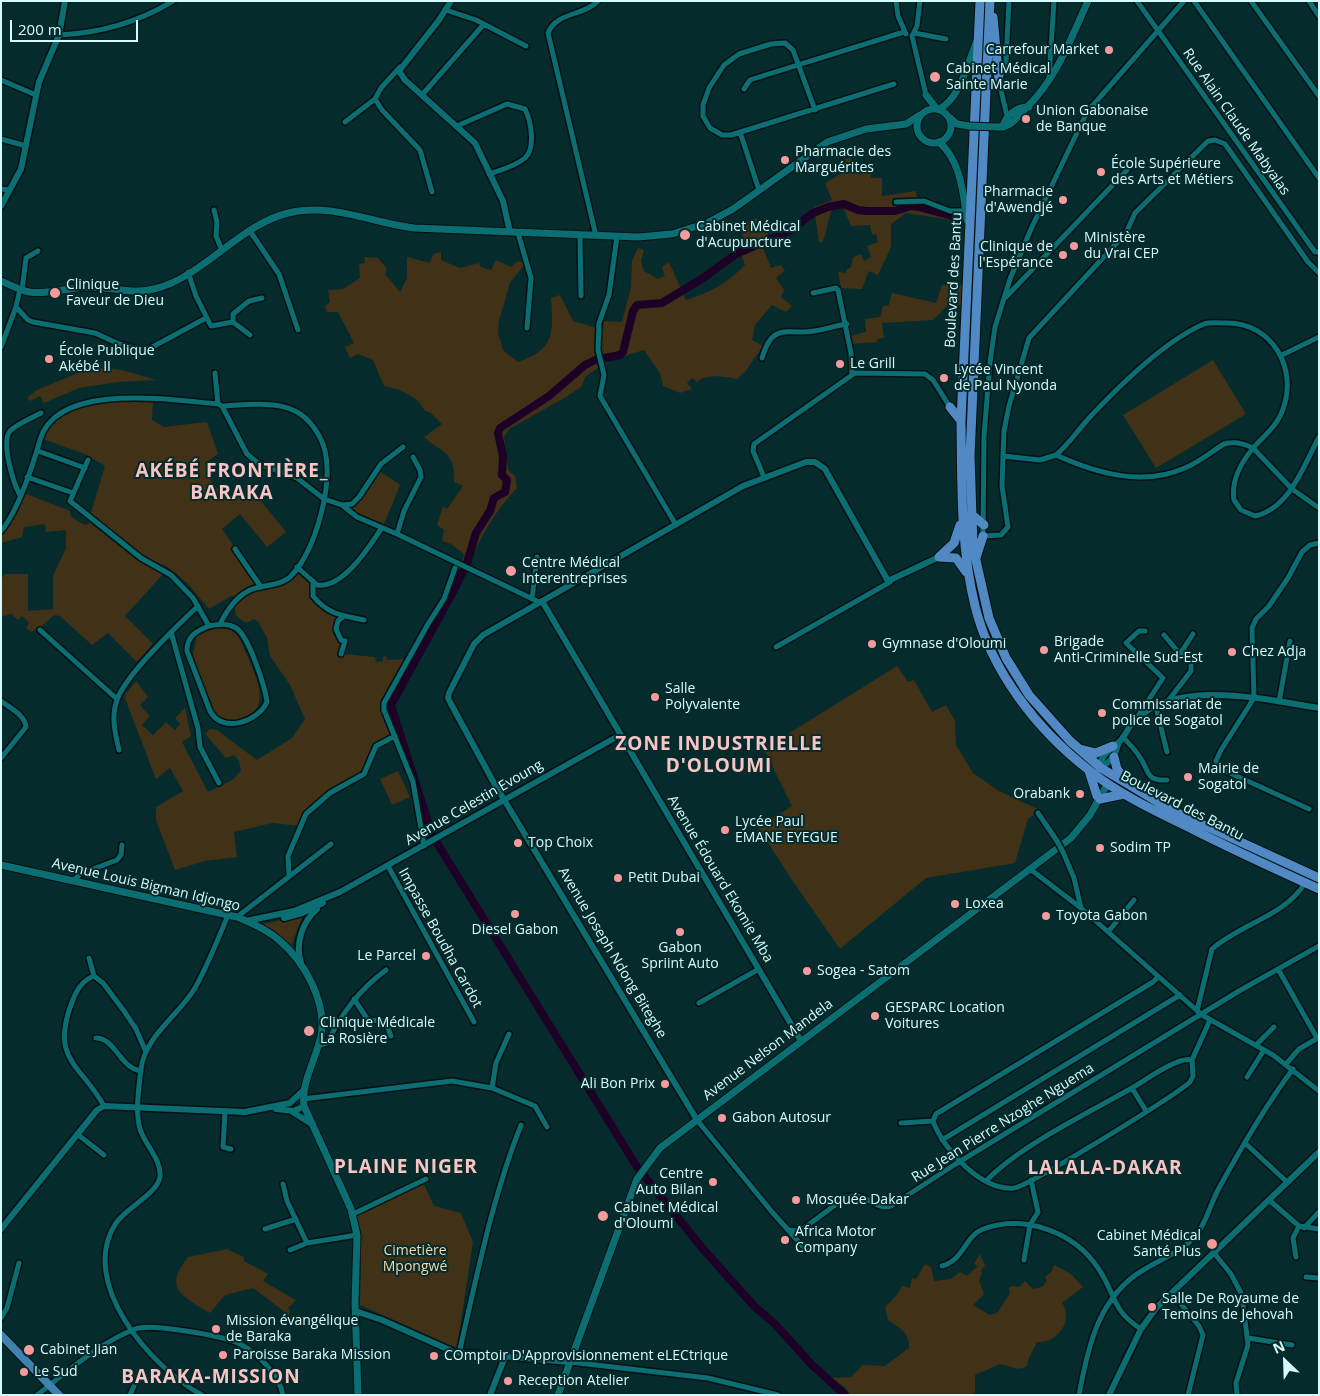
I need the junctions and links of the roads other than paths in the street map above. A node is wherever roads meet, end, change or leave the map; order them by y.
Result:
1 (65, 1) edge
2 (172, 1) edge
3 (451, 1) edge
4 (598, 1) edge
5 (896, 1) edge
6 (920, 1) edge
7 (980, 1) edge
8 (1009, 1) edge
9 (1054, 1) edge
10 (1088, 1) edge
11 (1137, 1) edge
12 (1184, 1) edge
13 (1194, 1) edge
14 (1251, 1) edge
15 (1309, 1) edge
16 (990, 3) edge
17 (446, 10) junction
18 (1319, 16) edge
19 (484, 24) junction
20 (1157, 31) junction
21 (904, 32) junction
22 (913, 34) junction
23 (60, 35) junction
24 (946, 39) dead end
25 (977, 41) junction
26 (526, 46) dead end
27 (1002, 62) junction
28 (799, 65) junction
29 (400, 66) junction
30 (1, 80) edge
31 (1049, 81) junction
32 (999, 82) joint
33 (894, 84) dead end
34 (744, 89) dead end
35 (36, 95) junction
36 (422, 95) junction
37 (926, 95) junction
38 (1319, 96) edge
39 (375, 99) junction
40 (1029, 106) junction
41 (938, 109) junction
42 (815, 110) junction
43 (922, 113) junction
44 (1010, 115) junction
45 (950, 118) junction
46 (345, 122) dead end
47 (1013, 124) junction
48 (902, 125) junction
49 (457, 126) junction
50 (966, 126) junction
51 (1001, 127) junction
52 (740, 132) junction
53 (919, 134) junction
54 (949, 134) junction
55 (1, 139) edge
56 (939, 142) junction
57 (26, 146) junction
58 (1128, 169) dead end
59 (489, 174) junction
60 (1319, 178) edge
61 (1, 189) edge
62 (9, 190) junction
63 (759, 190) junction
64 (432, 192) dead end
65 (896, 202) dead end
66 (1, 206) edge
67 (214, 210) dead end
68 (966, 211) junction
69 (250, 232) junction
70 (510, 232) junction
71 (518, 233) junction
72 (969, 234) junction
73 (580, 235) junction
74 (596, 236) junction
75 (617, 236) junction
76 (222, 250) junction
77 (38, 251) dead end
78 (1319, 252) edge
79 (188, 272) junction
80 (1319, 273) edge
81 (1010, 279) junction
82 (1, 281) edge
83 (1020, 283) junction
84 (21, 290) junction
85 (813, 294) dead end
86 (581, 296) dead end
87 (262, 298) dead end
88 (1003, 300) junction
89 (16, 307) junction
90 (206, 318) junction
91 (233, 322) junction
92 (847, 324) junction
93 (527, 328) dead end
94 (298, 330) dead end
95 (250, 335) dead end
96 (1319, 337) edge
97 (1, 347) edge
98 (1282, 355) junction
99 (762, 358) dead end
100 (215, 373) dead end
101 (852, 375) junction
102 (962, 403) junction
103 (220, 405) junction
104 (950, 407) junction
105 (41, 413) dead end
106 (961, 421) junction
107 (1319, 438) edge
108 (402, 446) dead end
109 (1253, 448) junction
110 (38, 451) junction
111 (1056, 455) junction
112 (1003, 456) junction
113 (413, 457) dead end
114 (88, 460) dead end
115 (85, 468) junction
116 (28, 477) junction
117 (764, 477) junction
118 (1292, 489) junction
119 (73, 493) junction
120 (20, 495) junction
121 (324, 499) junction
122 (342, 505) junction
123 (1319, 508) edge
124 (971, 514) junction
125 (962, 520) junction
126 (676, 525) junction
127 (984, 525) junction
128 (381, 529) junction
129 (1, 531) edge
130 (397, 534) junction
131 (983, 536) junction
132 (1319, 543) edge
133 (235, 548) dead end
134 (939, 557) junction
135 (537, 558) dead end
136 (975, 560) junction
137 (297, 567) junction
138 (458, 567) junction
139 (969, 577) junction
140 (313, 581) junction
141 (890, 582) junction
142 (261, 586) junction
143 (532, 599) junction
144 (540, 601) junction
145 (198, 606) junction
146 (345, 616) junction
147 (364, 620) dead end
148 (220, 624) junction
149 (210, 626) junction
150 (40, 630) dead end
151 (1145, 631) dead end
152 (171, 632) junction
153 (1193, 634) dead end
154 (1164, 635) dead end
155 (1290, 641) dead end
156 (776, 647) dead end
157 (341, 654) dead end
158 (1180, 654) junction
159 (1254, 698) junction
160 (117, 699) junction
161 (1168, 701) junction
162 (1, 702) edge
163 (1279, 702) junction
164 (1156, 707) junction
165 (1319, 708) edge
166 (1136, 718) junction
167 (620, 734) junction
168 (395, 736) junction
169 (1118, 742) junction
170 (1079, 749) junction
171 (119, 750) dead end
172 (1167, 752) dead end
173 (1114, 757) junction
174 (1, 758) edge
175 (1089, 771) junction
176 (1167, 780) dead end
177 (1106, 782) junction
178 (219, 783) dead end
179 (1127, 790) junction
180 (1098, 799) junction
181 (505, 800) junction
182 (1309, 809) dead end
183 (1038, 813) dead end
184 (331, 844) dead end
185 (427, 844) junction
186 (122, 845) dead end
187 (1, 865) edge
188 (388, 866) junction
189 (1030, 868) junction
190 (289, 875) junction
191 (1319, 878) edge
192 (73, 881) junction
193 (1305, 883) junction
194 (1319, 889) edge
195 (340, 892) junction
196 (1134, 900) dead end
197 (325, 902) junction
198 (314, 903) junction
199 (1081, 908) junction
200 (308, 911) junction
201 (228, 915) junction
202 (236, 917) junction
203 (250, 923) junction
204 (1108, 932) junction
205 (1319, 946) edge
206 (295, 957) junction
207 (89, 958) dead end
208 (301, 964) junction
209 (759, 969) junction
210 (1278, 969) junction
211 (386, 970) dead end
212 (94, 976) junction
213 (1158, 976) junction
214 (1180, 995) junction
215 (354, 999) junction
216 (699, 1003) dead end
217 (1197, 1011) junction
218 (1202, 1015) junction
219 (1210, 1020) junction
220 (474, 1022) dead end
221 (1274, 1027) dead end
222 (510, 1034) dead end
223 (391, 1036) dead end
224 (96, 1038) dead end
225 (1318, 1038) edge
226 (801, 1041) junction
227 (319, 1045) junction
228 (1256, 1045) junction
229 (1264, 1050) junction
230 (146, 1052) junction
231 (1192, 1060) junction
232 (1286, 1064) junction
233 (1292, 1069) junction
234 (141, 1071) junction
235 (1247, 1077) dead end
236 (492, 1088) junction
237 (1132, 1088) junction
238 (304, 1089) junction
239 (1319, 1092) edge
240 (303, 1103) junction
241 (104, 1106) junction
242 (139, 1107) junction
243 (286, 1107) junction
244 (1146, 1110) junction
245 (225, 1112) junction
246 (697, 1120) junction
247 (933, 1121) junction
248 (310, 1123) junction
249 (901, 1123) dead end
250 (521, 1125) dead end
251 (547, 1128) dead end
252 (77, 1134) junction
253 (942, 1140) junction
254 (1245, 1142) junction
255 (231, 1150) dead end
256 (1319, 1152) edge
257 (104, 1155) dead end
258 (959, 1162) junction
259 (426, 1179) dead end
260 (987, 1180) junction
261 (1031, 1180) junction
262 (1287, 1182) junction
263 (283, 1184) dead end
264 (1269, 1200) junction
265 (1319, 1212) edge
266 (353, 1214) junction
267 (296, 1219) junction
268 (1030, 1225) junction
269 (1302, 1227) junction
270 (265, 1228) dead end
271 (1319, 1228) edge
272 (1, 1230) edge
273 (788, 1230) junction
274 (357, 1235) junction
275 (307, 1243) junction
276 (290, 1250) dead end
277 (806, 1250) dead end
278 (1214, 1254) junction
279 (1296, 1257) dead end
280 (1024, 1260) dead end
281 (19, 1263) dead end
282 (942, 1266) dead end
283 (1306, 1277) dead end
284 (1319, 1278) edge
285 (1172, 1292) junction
286 (1112, 1297) junction
287 (355, 1311) junction
288 (1, 1318) edge
289 (1142, 1329) junction
290 (131, 1331) junction
291 (1, 1336) edge
292 (1248, 1338) junction
293 (1292, 1345) dead end
294 (459, 1353) junction
295 (505, 1356) junction
296 (570, 1362) junction
297 (49, 1384) junction
298 (134, 1386) dead end
299 (37, 1395) edge
300 (59, 1395) edge
301 (130, 1395) edge
302 (202, 1395) edge
303 (282, 1395) edge
304 (358, 1395) edge
305 (490, 1395) edge
306 (558, 1395) edge
307 (778, 1395) edge
308 (1079, 1395) edge
309 (1109, 1395) edge
310 (1188, 1395) edge
311 (1236, 1395) edge

1 - 23 street
2 - 23 street
3 - 17 street
4 - 74 street
5 - 21 street
6 - 22 street
7 - 25 highway, Boulevard des Bantu
8 - 27 street
9 - 31 street
10 - 31 main road
11 - 20 street, Rue Alain Claude Mabyalas
12 - 20 street
13 - 60 street
14 - 38 street
15 - 18 street
16 - 27 highway
16 - 124 highway, Boulevard des Bantu
17 - 19 street
17 - 29 street
19 - 26 street
19 - 36 street
20 - 78 street, Rue Alain Claude Mabyalas
20 - 81 street
21 - 22 street
21 - 28 street
22 - 24 street
22 - 37 street
23 - 35 street
25 - 41 main road
25 - 72 highway, Boulevard des Bantu
27 - 32 highway
28 - 34 street
28 - 42 street
28 - 52 street
29 - 36 street
29 - 39 street
30 - 35 street
31 - 40 main road
32 - 44 street
33 - 42 street
35 - 57 street
36 - 49 street
37 - 41 main road
37 - 43 main road
39 - 46 street
39 - 64 street
40 - 44 main road
40 - 47 main road
41 - 43 main road
41 - 45 main road
42 - 52 street
43 - 48 main road
43 - 53 main road
44 - 47 street
44 - 51 main road
45 - 50 main road
45 - 54 main road
47 - 51 main road
48 - 53 main road
48 - 63 main road
49 - 59 street
49 - 59 street
50 - 51 main road, bridge
50 - 54 main road
52 - 63 street
53 - 56 main road
54 - 56 main road
55 - 57 street
56 - 68 main road
57 - 62 street
58 - 83 street
59 - 70 street
61 - 62 street
62 - 66 street
63 - 75 main road
65 - 68 street
67 - 76 street
68 - 72 main road
69 - 70 main road
69 - 76 main road
69 - 94 street
70 - 71 main road
71 - 73 main road
71 - 93 street
72 - 102 highway, Boulevard des Bantu
73 - 74 main road
73 - 86 street
74 - 75 main road
75 - 126 street
76 - 79 main road
77 - 84 street
79 - 84 main road
79 - 90 street
80 - 112 street
81 - 83 street
81 - 88 street
82 - 84 main road
83 - 88 street
84 - 89 street
85 - 92 street
87 - 91 street
88 - 127 street
89 - 90 street
89 - 97 street
90 - 91 street
91 - 95 street
92 - 99 street
92 - 101 street
96 - 98 street
98 - 109 street
98 - 111 street
100 - 103 street
101 - 104 street
101 - 117 street
102 - 104 highway
102 - 106 highway, Boulevard des Bantu
103 - 110 street
103 - 121 street
103 - 121 street
104 - 106 highway
105 - 120 street
106 - 125 highway, Boulevard des Bantu
107 - 118 street
108 - 122 street
109 - 111 street
109 - 118 street
109 - 118 street
110 - 115 street
110 - 116 street
111 - 112 street
112 - 131 street
113 - 130 street
114 - 115 street
115 - 119 street
116 - 119 street
116 - 120 street
117 - 126 street
117 - 141 street
118 - 123 street
119 - 145 street
120 - 129 street
121 - 122 street
121 - 137 street
122 - 128 street
124 - 127 highway
124 - 136 highway, Boulevard des Bantu
125 - 134 highway
125 - 139 highway, Boulevard des Bantu
126 - 144 street
127 - 131 street
128 - 130 street
128 - 140 street
130 - 138 street
131 - 136 highway
132 - 159 street
133 - 142 street
134 - 139 highway
134 - 141 street
135 - 143 street
136 - 170 highway, Boulevard des Bantu
137 - 140 street
137 - 142 street
138 - 143 street
138 - 168 street
139 - 175 highway, Boulevard des Bantu
140 - 146 street
141 - 156 street
142 - 148 street
143 - 144 street
144 - 167 street, Avenue Édouard Ekomie Mba
144 - 181 street, Avenue Joseph Ndong Biteghe
145 - 149 street
145 - 152 street
146 - 147 street
146 - 157 street
148 - 149 street
148 - 149 street
150 - 160 street
151 - 166 street
152 - 160 street
152 - 178 street
153 - 158 street
154 - 158 street
155 - 163 street
158 - 161 street
159 - 161 street
159 - 163 street
159 - 182 street
160 - 171 street
161 - 164 street
162 - 174 street
163 - 165 street
164 - 166 street
164 - 172 street
166 - 169 street
167 - 181 street, Avenue Celestin Evoung
167 - 209 street, Avenue Édouard Ekomie Mba
168 - 185 street
168 - 190 street
169 - 170 highway
169 - 173 street
169 - 173 street
169 - 176 street
170 - 179 highway, Boulevard des Bantu
173 - 179 highway
175 - 177 highway, Boulevard des Bantu
175 - 180 highway
177 - 179 highway, Boulevard des Bantu
177 - 180 main road, Avenue Nelson Mandela
179 - 180 highway
179 - 191 highway, Boulevard des Bantu
179 - 193 highway, Boulevard des Bantu
180 - 189 main road, Avenue Nelson Mandela
181 - 185 street, Avenue Celestin Evoung
181 - 246 street, Avenue Joseph Ndong Biteghe
183 - 199 street, bridge
184 - 190 street
185 - 188 street, Avenue Celestin Evoung
186 - 192 street
187 - 192 main road, Avenue Louis Bigman Idjongo
188 - 195 street, Avenue Celestin Evoung
188 - 220 street, Impasse Boudha Cardot
189 - 199 street
189 - 226 main road, Avenue Nelson Mandela
190 - 202 street
192 - 201 main road, Avenue Louis Bigman Idjongo
193 - 194 highway, Boulevard des Bantu
193 - 217 street
195 - 197 street
195 - 198 street
196 - 204 street
197 - 200 street
197 - 208 street
198 - 200 street
198 - 203 street
199 - 204 street
200 - 203 street
200 - 206 street
201 - 202 main road, Avenue Louis Bigman Idjongo
201 - 230 street
202 - 203 main road, Avenue Louis Bigman Idjongo
203 - 206 main road, Avenue Louis Bigman Idjongo
204 - 213 street
205 - 210 street, Rue Jean Pierre Nzoghe Nguema
206 - 208 main road, Avenue Louis Bigman Idjongo
207 - 212 street
208 - 227 main road, Avenue Louis Bigman Idjongo
209 - 216 street
209 - 226 street, Avenue Édouard Ekomie Mba
210 - 218 street, Rue Jean Pierre Nzoghe Nguema
210 - 225 street
211 - 215 street
212 - 230 street
212 - 241 street
213 - 214 street
213 - 247 street
214 - 217 street
214 - 253 street
215 - 223 street
215 - 227 street
217 - 218 street
218 - 219 street
218 - 258 street, Rue Jean Pierre Nzoghe Nguema
219 - 228 street
219 - 231 street
221 - 228 street
222 - 236 street
224 - 234 street
225 - 232 street
226 - 246 main road, Avenue Nelson Mandela
227 - 238 main road, Avenue Louis Bigman Idjongo
228 - 229 street
229 - 232 street
229 - 235 street
230 - 234 street
231 - 237 street
231 - 244 street
232 - 233 street
233 - 239 street
233 - 254 street
234 - 242 street
236 - 240 street
236 - 251 street
237 - 244 street
237 - 260 street
238 - 240 main road, Avenue Louis Bigman Idjongo
238 - 243 street
240 - 243 street
240 - 248 main road, Avenue Louis Bigman Idjongo
241 - 242 street
241 - 252 street
242 - 245 street
242 - 290 street
243 - 245 street
243 - 248 street
244 - 261 street
245 - 255 street
246 - 273 street
246 - 296 main road, Avenue Nelson Mandela
247 - 249 street
247 - 253 street
248 - 266 main road, Avenue Louis Bigman Idjongo
250 - 294 street
252 - 257 street
252 - 272 street
253 - 258 street
254 - 262 street
254 - 286 street
256 - 262 street
258 - 260 street
258 - 273 street, Rue Jean Pierre Nzoghe Nguema
259 - 266 street
260 - 261 street
261 - 268 street
262 - 264 street
263 - 267 street
264 - 269 street
264 - 278 street
265 - 269 street
266 - 274 main road, Avenue Louis Bigman Idjongo
267 - 270 street
267 - 275 street
268 - 280 street
268 - 282 street
268 - 286 street
269 - 271 street
269 - 279 street
273 - 277 street
274 - 275 street
274 - 287 main road, Avenue Louis Bigman Idjongo
275 - 276 street
278 - 285 street
278 - 292 street
281 - 288 street
283 - 284 street
285 - 289 street
285 - 310 street
286 - 289 street
286 - 308 street
287 - 294 street
287 - 304 main road, Avenue Louis Bigman Idjongo
289 - 309 street
290 - 297 street
290 - 302 street
290 - 303 street
291 - 297 main road
292 - 293 street
292 - 311 street
294 - 295 street
295 - 296 street
295 - 305 street
296 - 306 main road, Avenue Nelson Mandela
296 - 307 street
297 - 299 street
297 - 300 main road
298 - 301 street

